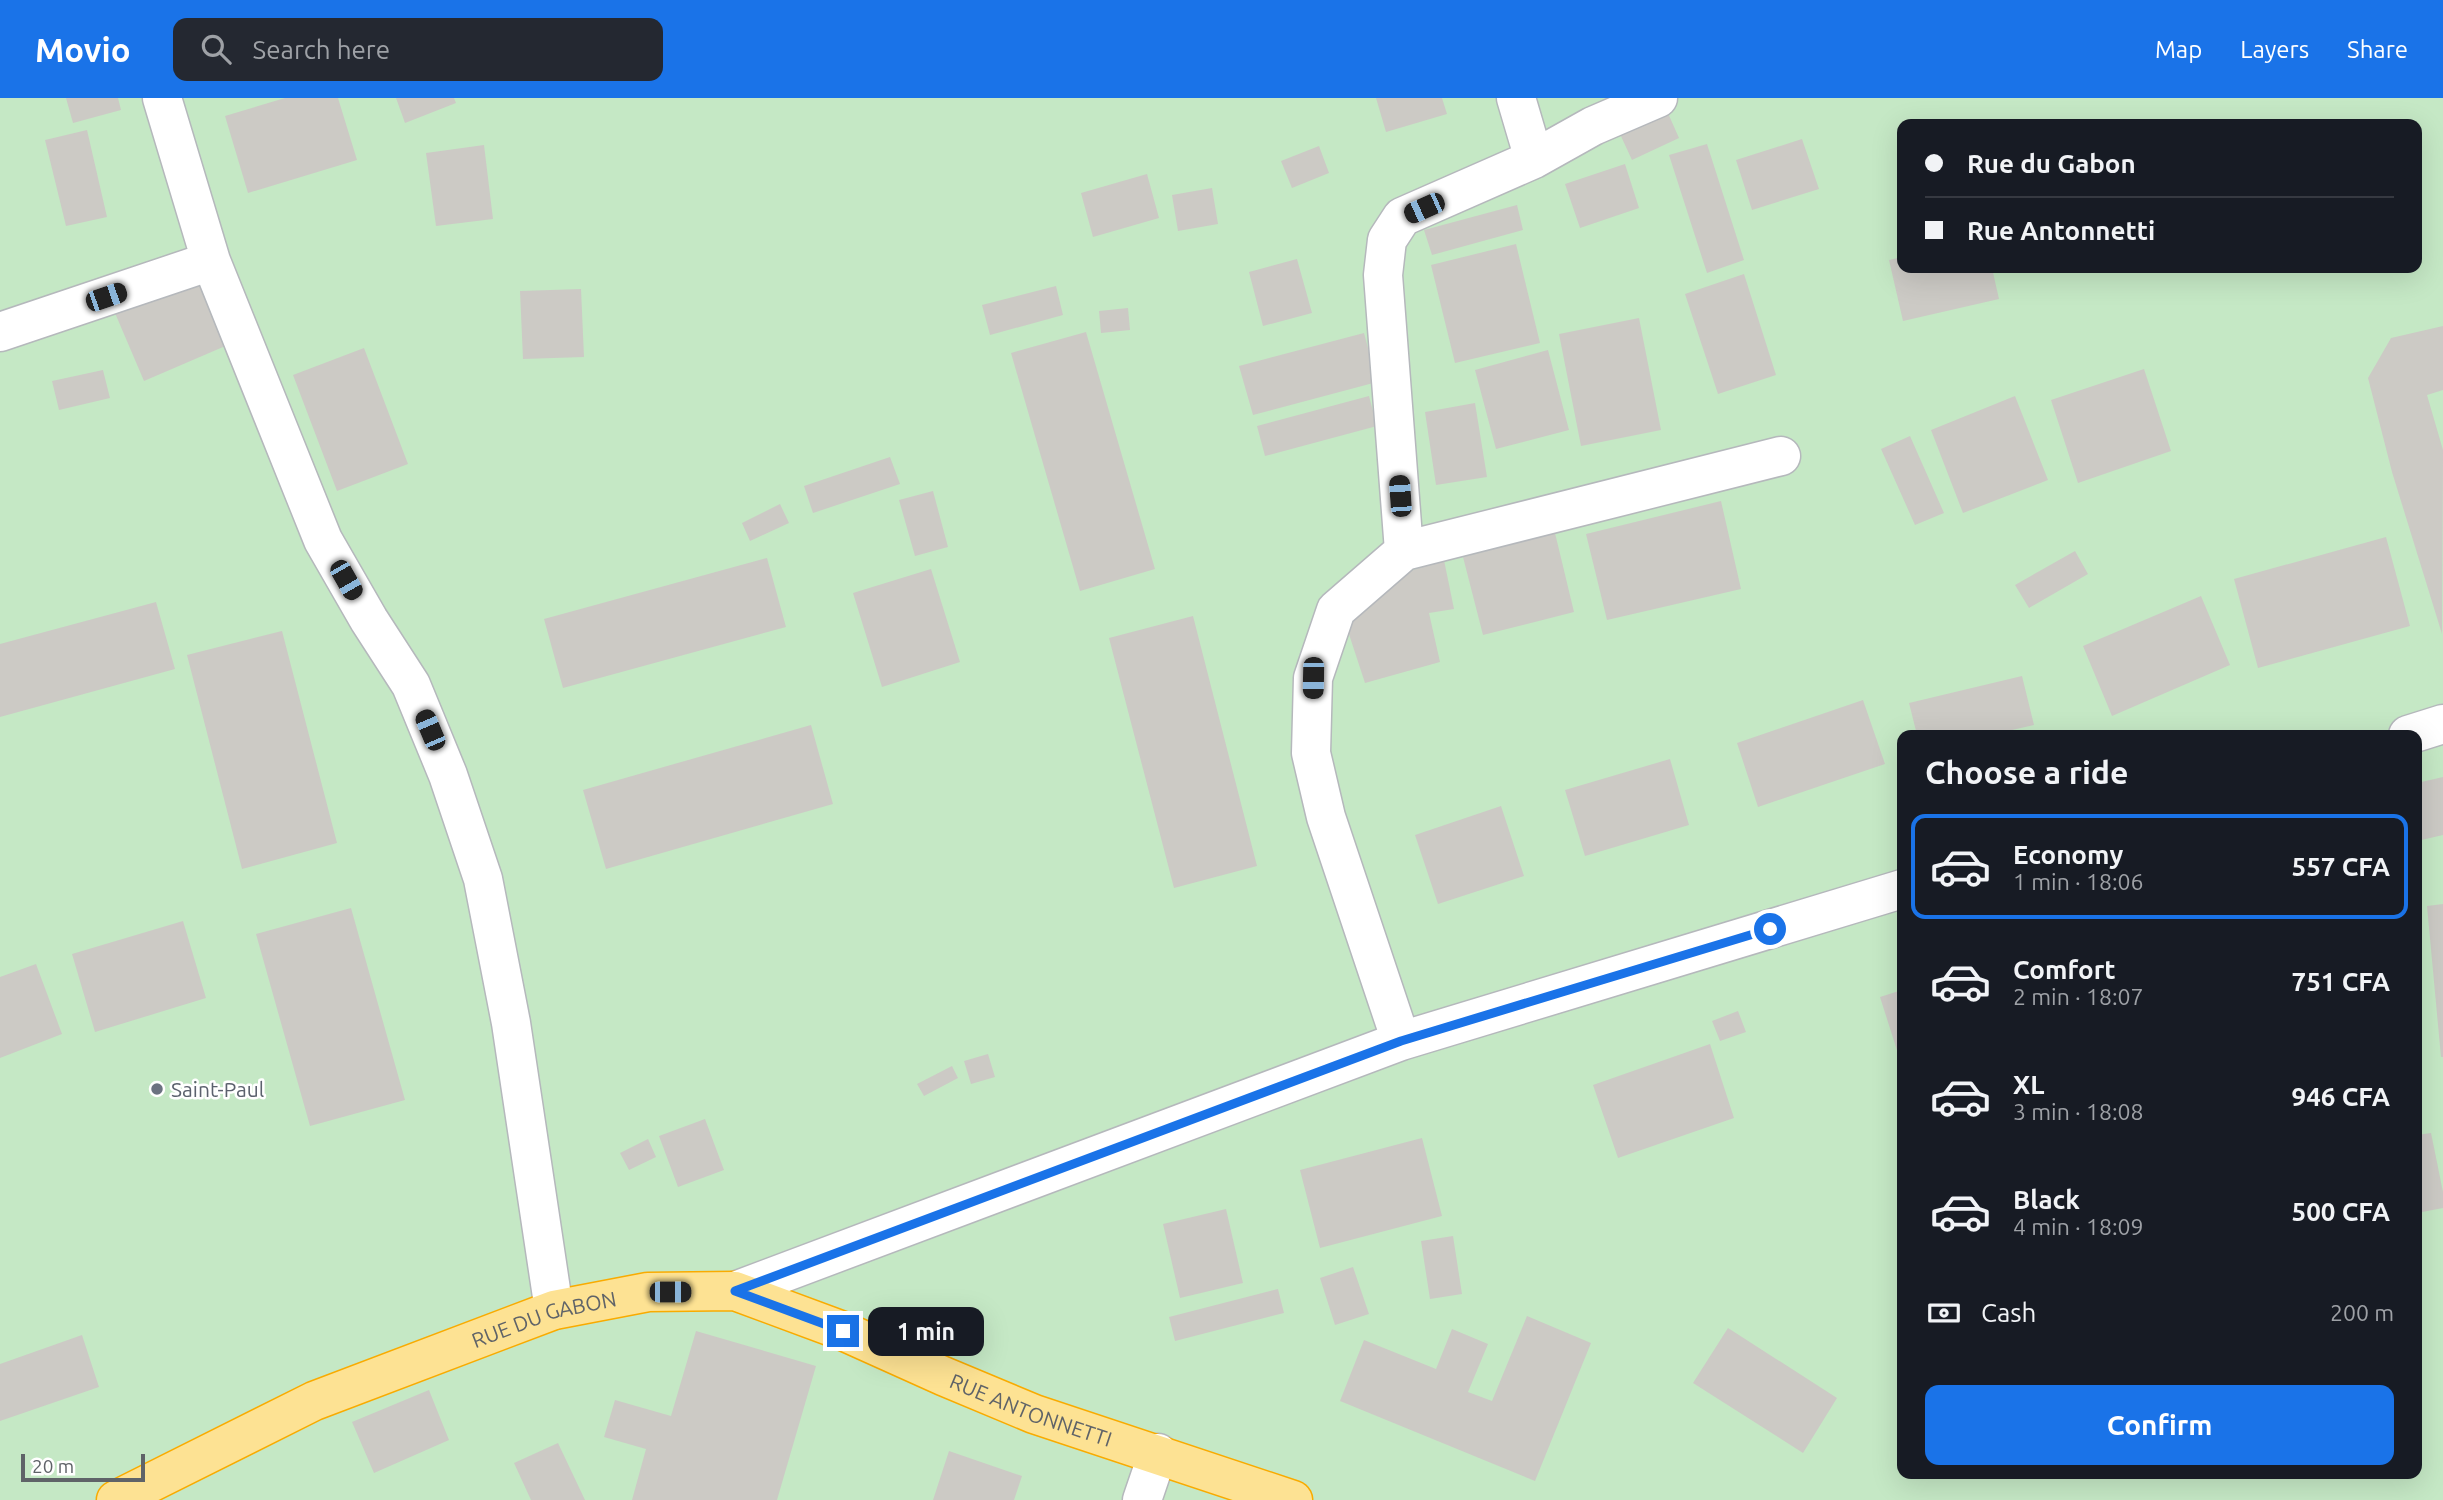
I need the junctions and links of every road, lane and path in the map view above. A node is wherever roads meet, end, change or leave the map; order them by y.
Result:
1 (162, 98) edge
2 (1516, 98) edge
3 (1658, 98) edge
4 (1534, 159) junction
5 (211, 261) junction
6 (0, 332) edge
7 (1781, 456) dead end
8 (1404, 551) junction
9 (2443, 724) edge
10 (2422, 731) edge
11 (1897, 891) edge
12 (1401, 1041) junction
13 (735, 1291) junction
14 (554, 1310) junction
15 (1158, 1453) junction
16 (116, 1500) edge
17 (1142, 1500) edge
18 (1293, 1500) edge

1 - 5 street
2 - 4 street
3 - 4 street
4 - 8 street
5 - 6 street
5 - 14 street
7 - 8 street
8 - 12 street
9 - 10 street
11 - 12 street, RUE DU GABON
12 - 13 street, RUE DU GABON
13 - 14 highway, RUE DU GABON
13 - 15 highway, RUE ANTONNETTI
14 - 16 highway, RUE DU GABON
15 - 17 street
15 - 18 highway, RUE ANTONNETTI

